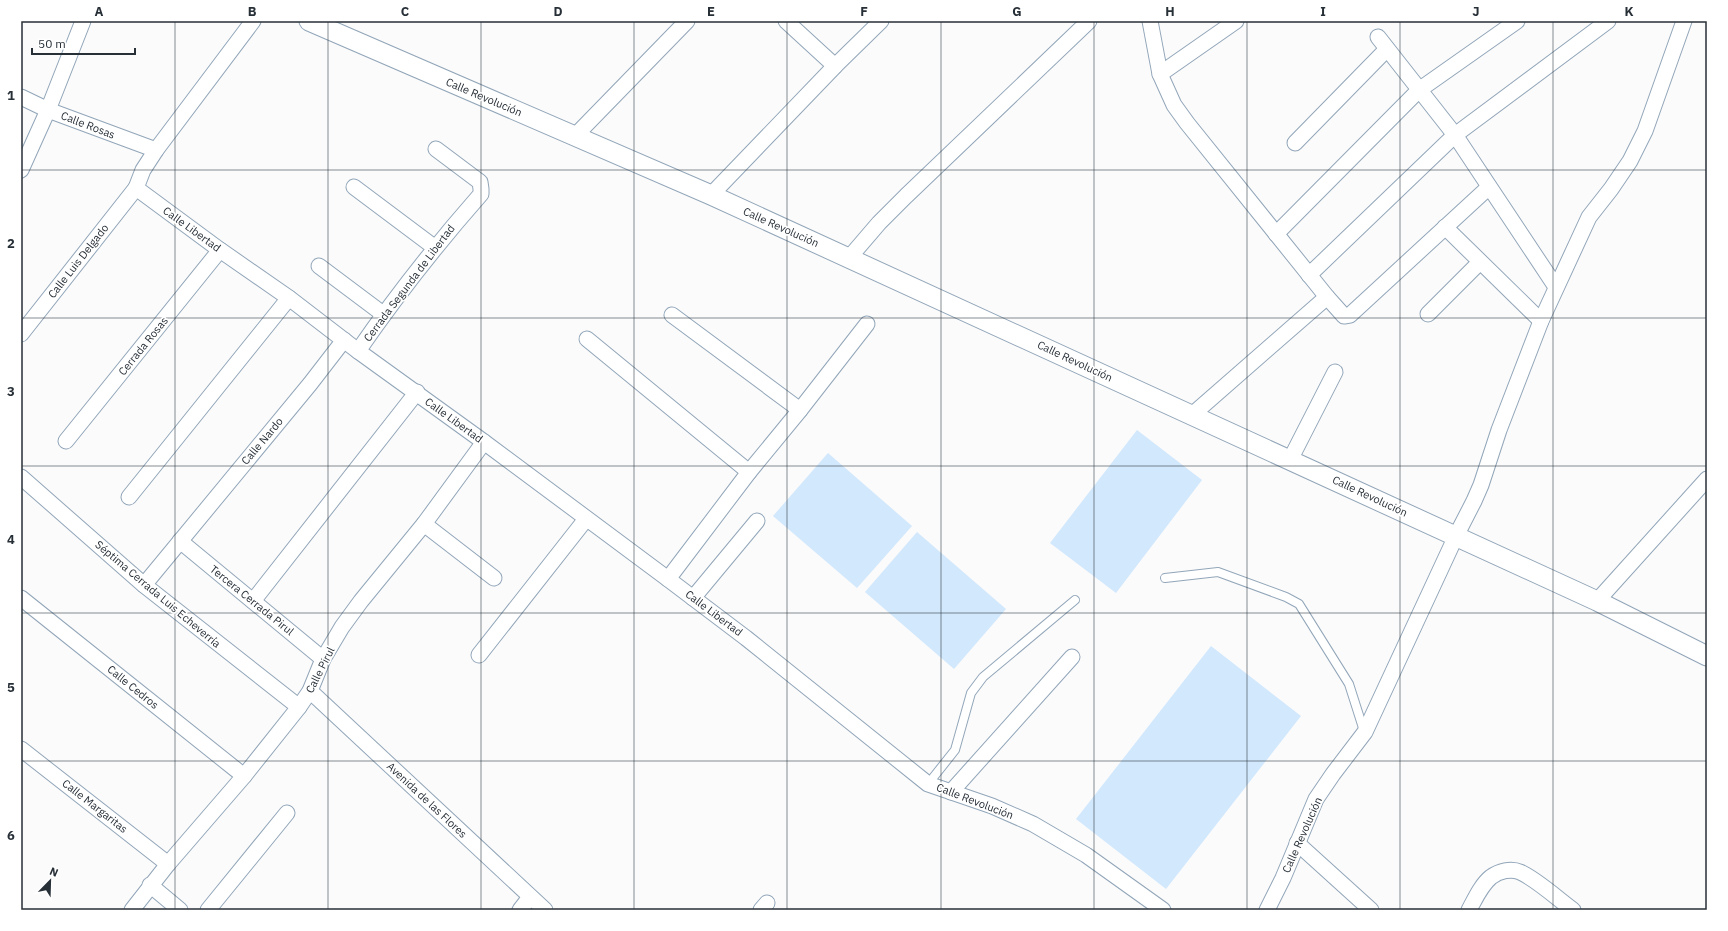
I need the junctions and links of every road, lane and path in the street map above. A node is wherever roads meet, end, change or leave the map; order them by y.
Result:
1 (83, 21) edge
2 (253, 21) edge
3 (309, 21) edge
4 (687, 21) edge
5 (786, 21) edge
6 (881, 21) edge
7 (1089, 21) edge
8 (1150, 21) edge
9 (1236, 21) edge
10 (1517, 21) edge
11 (1608, 21) edge
12 (1684, 21) edge
13 (835, 66) junction
14 (1160, 74) junction
15 (1419, 90) junction
16 (21, 97) edge
17 (48, 110) junction
18 (1455, 135) junction
19 (575, 136) junction
20 (1295, 143) dead end
21 (436, 149) dead end
22 (156, 150) junction
23 (21, 170) edge
24 (354, 187) dead end
25 (1489, 187) junction
26 (136, 188) junction
27 (711, 195) junction
28 (1445, 227) junction
29 (1276, 234) junction
30 (434, 247) junction
31 (220, 250) junction
32 (849, 258) junction
33 (1480, 262) junction
34 (319, 266) dead end
35 (1309, 275) junction
36 (1556, 287) junction
37 (1327, 297) junction
38 (289, 298) junction
39 (383, 314) junction
40 (1428, 314) dead end
41 (672, 315) dead end
42 (1541, 320) junction
43 (867, 324) dead end
44 (21, 334) edge
45 (586, 339) dead end
46 (344, 340) junction
47 (358, 351) junction
48 (1335, 372) dead end
49 (416, 392) junction
50 (800, 410) junction
51 (1192, 415) junction
52 (66, 441) dead end
53 (484, 442) junction
54 (1290, 460) junction
55 (749, 472) junction
56 (21, 477) edge
57 (1707, 479) edge
58 (129, 497) dead end
59 (586, 519) junction
60 (757, 521) dead end
61 (424, 524) junction
62 (1456, 536) junction
63 (180, 542) junction
64 (494, 578) dead end
65 (1165, 578) dead end
66 (668, 579) junction
67 (144, 585) junction
68 (21, 598) edge
69 (693, 598) junction
70 (1075, 600) dead end
71 (253, 601) junction
72 (1597, 601) junction
73 (479, 655) dead end
74 (1707, 656) edge
75 (1072, 657) dead end
76 (323, 659) junction
77 (310, 691) junction
78 (299, 707) junction
79 (1365, 732) junction
80 (21, 749) edge
81 (244, 776) junction
82 (928, 784) junction
83 (951, 792) junction
84 (287, 813) dead end
85 (1297, 843) junction
86 (168, 864) junction
87 (150, 885) junction
88 (530, 897) junction
89 (132, 910) edge
90 (180, 910) edge
91 (208, 910) edge
92 (520, 910) edge
93 (545, 910) edge
94 (1163, 910) edge
95 (1267, 910) edge
96 (1371, 910) edge
97 (1468, 910) edge
98 (1573, 910) edge

1 - 17 street
2 - 22 street
3 - 19 street, Calle Revolución
4 - 19 street
5 - 13 street
6 - 13 street
7 - 32 street
8 - 14 street
9 - 14 street
10 - 15 street
11 - 18 street
12 - 36 street
13 - 27 street
14 - 29 street
15 - 18 street
15 - 20 street
15 - 29 street
16 - 17 street, Calle Rosas
17 - 22 street, Calle Rosas
17 - 23 street
18 - 25 street
18 - 35 street
19 - 27 street, Calle Revolución
21 - 30 street, Cerrada Segunda de Libertad
22 - 26 street
24 - 30 street
25 - 28 street
25 - 36 street
26 - 31 street, Calle Libertad
26 - 44 street, Calle Luis Delgado
27 - 32 street, Calle Revolución
28 - 33 street
28 - 37 street
29 - 35 street
30 - 39 street, Cerrada Segunda de Libertad
31 - 38 street, Calle Libertad
31 - 52 street, Cerrada Rosas
32 - 51 street, Calle Revolución
33 - 40 street
33 - 42 street
34 - 39 street
35 - 37 street
36 - 42 street
37 - 51 street
38 - 46 street, Calle Libertad
38 - 58 street
39 - 47 street, Cerrada Segunda de Libertad
41 - 50 street
42 - 62 street
43 - 50 street
45 - 55 street
46 - 47 street, Calle Libertad
46 - 63 street, Calle Nardo
47 - 49 street, Calle Libertad
48 - 54 street
49 - 53 street, Calle Libertad
49 - 71 street
50 - 55 street
51 - 54 street, Calle Revolución
53 - 59 street, Calle Libertad
53 - 61 street, Calle Pirul
54 - 62 street, Calle Revolución
55 - 66 street
56 - 67 street, Séptima Cerrada Luis Echeverría
57 - 72 street
59 - 66 street, Calle Libertad
59 - 73 street
60 - 69 street
61 - 64 street
61 - 76 street, Calle Pirul
62 - 72 street
62 - 79 street, Calle Revolución
63 - 67 street, Calle Nardo
63 - 71 street, Tercera Cerrada Pirul
65 - 79 lane
66 - 69 street, Calle Libertad
67 - 78 street, Séptima Cerrada Luis Echeverría
68 - 81 street, Calle Cedros
69 - 82 street, Calle Libertad
70 - 82 lane
71 - 76 street, Tercera Cerrada Pirul
72 - 74 street
75 - 83 street
76 - 77 street, Calle Pirul
77 - 78 street, Calle Pirul
77 - 88 street, Avenida de las Flores
78 - 81 street, Calle Pirul
79 - 85 street, Calle Revolución
80 - 86 street, Calle Margaritas
81 - 86 street, Calle Pirul
82 - 83 street, Calle Revolución
83 - 94 street, Calle Revolución
84 - 91 street
85 - 95 street, Calle Revolución
85 - 96 street
86 - 87 street, Calle Pirul
87 - 89 street, Calle Pirul
87 - 90 street
88 - 92 street
88 - 93 street, Avenida de las Flores
97 - 98 street

